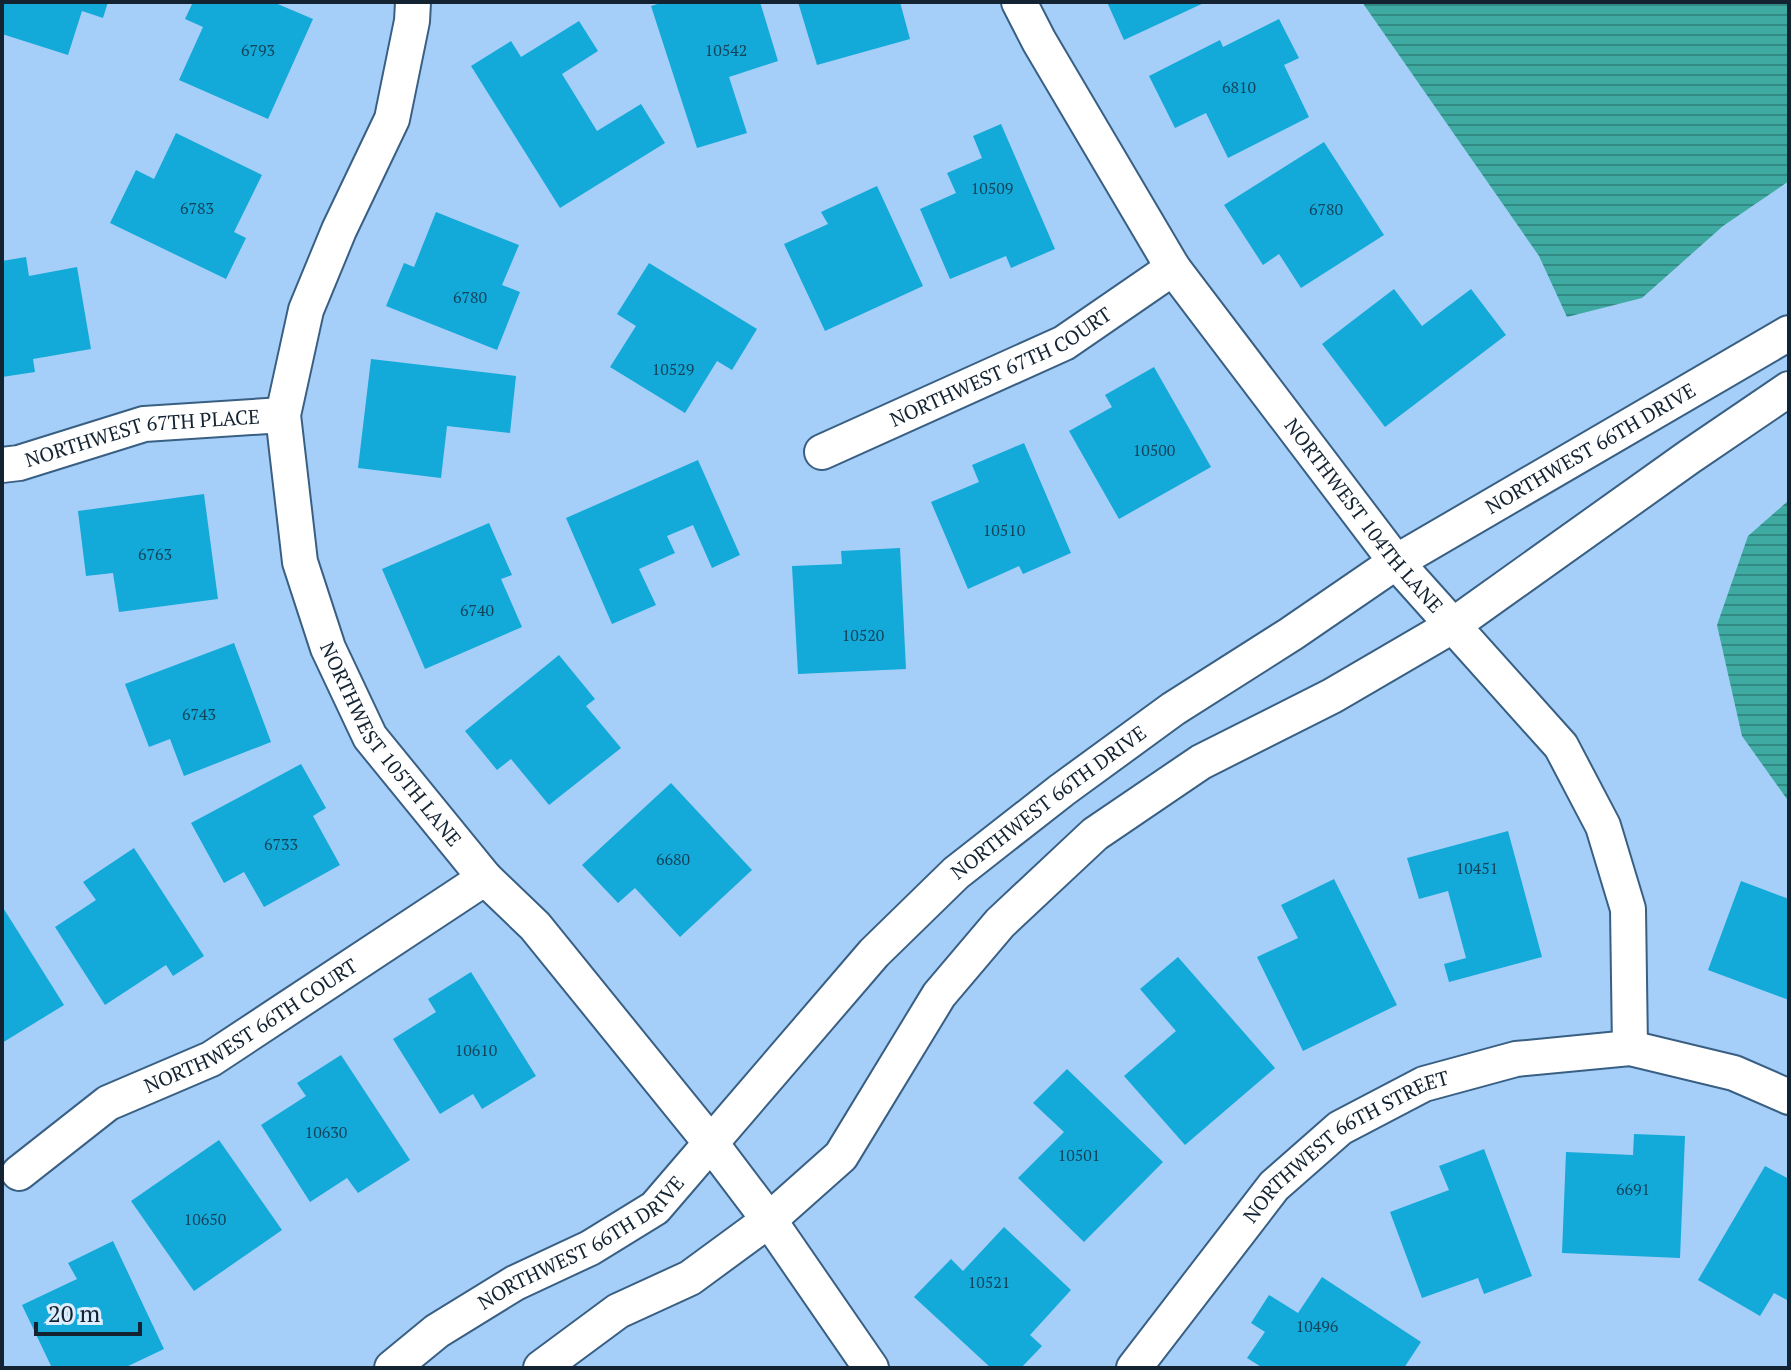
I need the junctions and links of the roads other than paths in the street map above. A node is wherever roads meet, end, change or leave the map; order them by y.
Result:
1 (413, 2) edge
2 (1019, 2) edge
3 (1173, 268) junction
4 (1789, 333) edge
5 (1789, 389) edge
6 (283, 415) junction
7 (822, 452) dead end
8 (2, 465) edge
9 (1396, 562) junction
10 (1452, 626) junction
11 (485, 878) junction
12 (1630, 1048) junction
13 (1789, 1097) edge
14 (710, 1142) junction
15 (19, 1173) dead end
16 (769, 1220) junction
17 (392, 1368) edge
18 (541, 1368) edge
19 (871, 1368) edge
20 (1134, 1368) edge

1 - 6 street, NORTHWEST 105TH LANE
2 - 3 street, NORTHWEST 104TH LANE
3 - 7 street, NORTHWEST 67TH COURT
3 - 9 street, NORTHWEST 104TH LANE
4 - 9 street, NORTHWEST 66TH DRIVE
5 - 10 street
6 - 8 street, NORTHWEST 67TH PLACE
6 - 11 street, NORTHWEST 105TH LANE
9 - 10 street, NORTHWEST 104TH LANE
9 - 14 street, NORTHWEST 66TH DRIVE
10 - 12 street, NORTHWEST 104TH LANE
10 - 16 street
11 - 14 street, NORTHWEST 105TH LANE
11 - 15 street, NORTHWEST 66TH COURT
12 - 13 street, NORTHWEST 66TH STREET
12 - 20 street, NORTHWEST 66TH STREET
14 - 16 street, NORTHWEST 105TH LANE
14 - 17 street, NORTHWEST 66TH DRIVE
16 - 18 street
16 - 19 street, NORTHWEST 105TH LANE

